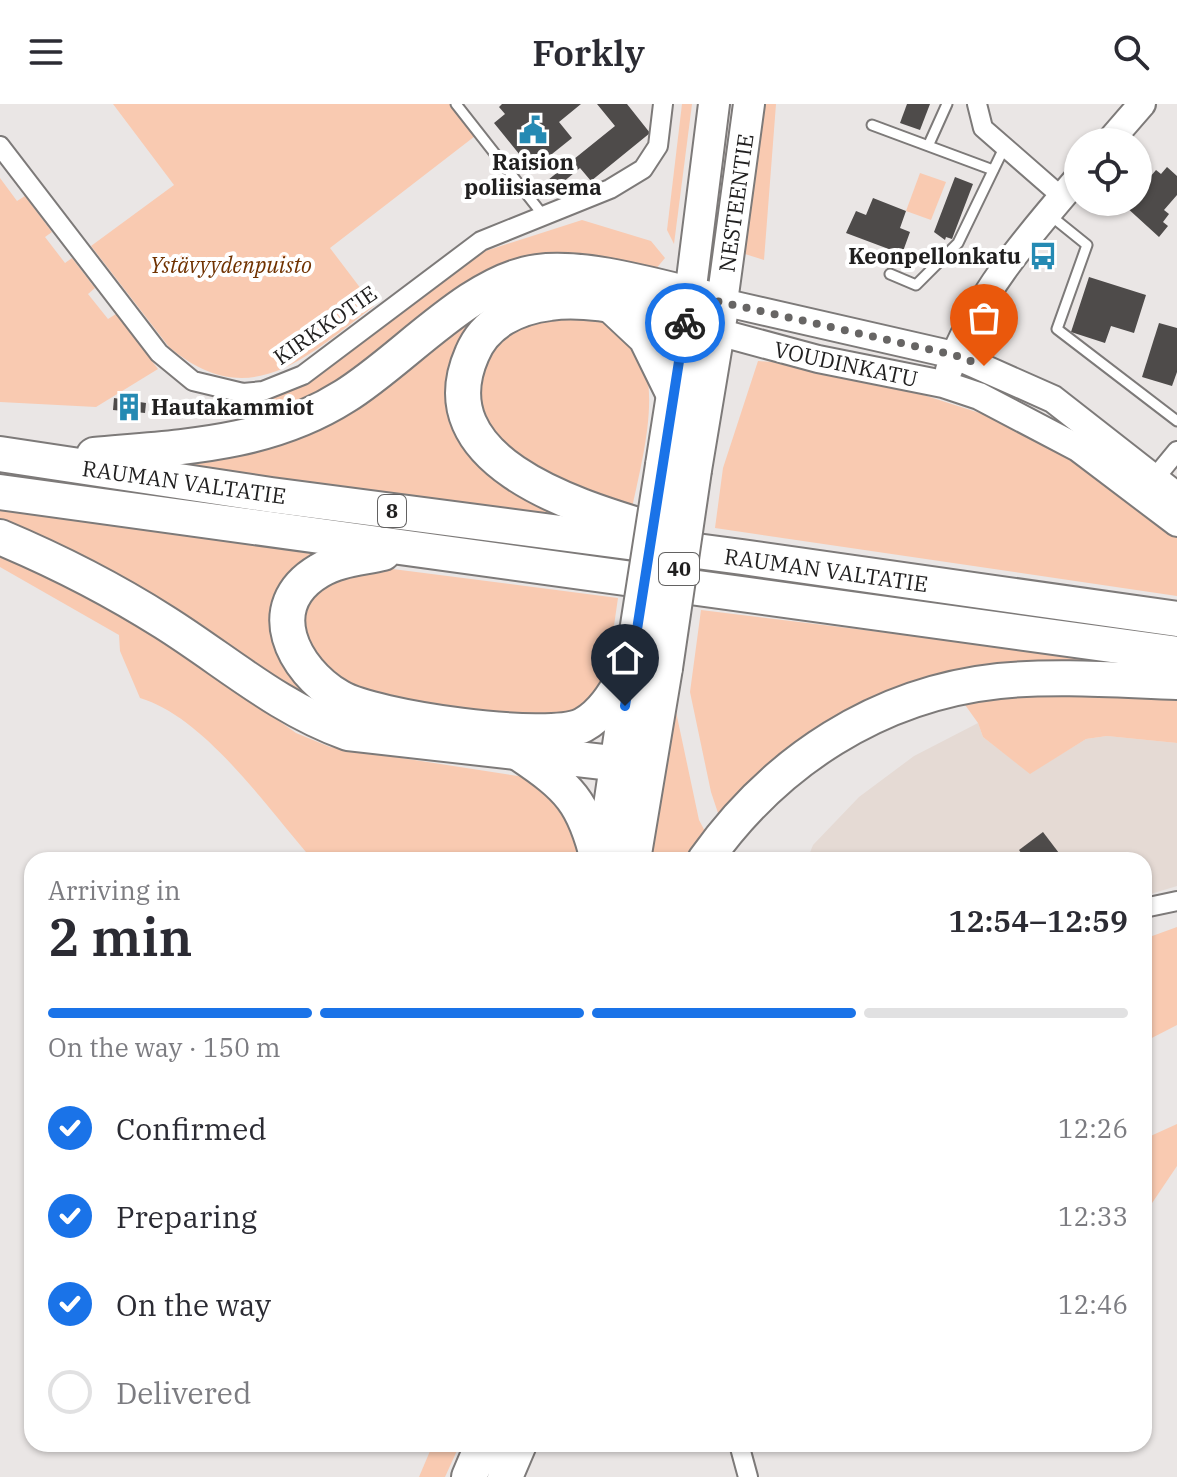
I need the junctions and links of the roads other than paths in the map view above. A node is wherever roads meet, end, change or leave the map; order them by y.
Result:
1 (456, 104) edge
2 (663, 104) edge
3 (714, 104) edge
4 (749, 104) edge
5 (947, 104) edge
6 (977, 104) edge
7 (1138, 105) edge
8 (872, 125) dead end
9 (1120, 128) edge
10 (929, 144) junction
11 (0, 146) edge
12 (1004, 148) junction
13 (993, 170) junction
14 (1063, 196) edge
15 (543, 215) junction
16 (890, 274) dead end
17 (614, 308) junction
18 (704, 313) junction
19 (954, 355) junction
20 (943, 384) junction
21 (674, 395) junction
22 (1177, 421) edge
23 (1177, 451) edge
24 (0, 454) edge
25 (42, 461) junction
26 (679, 468) junction
27 (1147, 487) junction
28 (0, 492) edge
29 (1177, 496) edge
30 (1177, 523) edge
31 (0, 537) edge
32 (411, 548) junction
33 (742, 557) junction
34 (1177, 619) edge
35 (1177, 654) edge
36 (648, 666) junction
37 (1177, 682) edge
38 (516, 752) junction
39 (633, 765) junction
40 (598, 852) edge
41 (604, 852) edge
42 (633, 852) edge
43 (711, 852) edge
44 (1177, 901) edge
45 (1152, 906) edge
46 (480, 1452) edge
47 (516, 1452) edge
48 (741, 1452) edge
49 (746, 1476) edge
50 (469, 1477) edge
51 (505, 1477) edge

1 - 15 lane
2 - 15 street, KIRKKOTIE
3 - 18 main road, NESTEENTIE / 40
4 - 18 main road, NESTEENTIE / 40
5 - 10 lane
6 - 12 street
7 - 9 main road
8 - 10 lane
10 - 13 lane
11 - 15 street, KIRKKOTIE
12 - 13 lane
12 - 14 street
13 - 16 lane
14 - 19 main road
14 - 22 lane
17 - 18 highway
17 - 21 highway
17 - 33 highway
18 - 19 main road, VOUDINKATU
18 - 20 main road, VOUDINKATU
18 - 21 highway, 40
18 - 25 highway
18 - 26 highway, 40
19 - 20 main road
19 - 27 main road, VOUDINKATU
20 - 27 main road, VOUDINKATU
21 - 26 highway, 40
23 - 27 street
24 - 25 highway, RAUMAN VALTATIE / 8
25 - 33 highway, RAUMAN VALTATIE / 8
26 - 36 highway, 40, bridge
27 - 29 main road, VOUDINKATU
27 - 30 main road, VOUDINKATU
28 - 32 highway, RAUMAN VALTATIE / 8
31 - 38 highway
32 - 35 highway, RAUMAN VALTATIE / 8
32 - 36 highway
33 - 34 highway, RAUMAN VALTATIE / 8
36 - 39 highway, 40
37 - 43 highway
38 - 39 highway
38 - 40 highway
39 - 41 highway, 40
39 - 42 highway, 40
44 - 45 street
46 - 50 highway
47 - 51 highway
48 - 49 street

